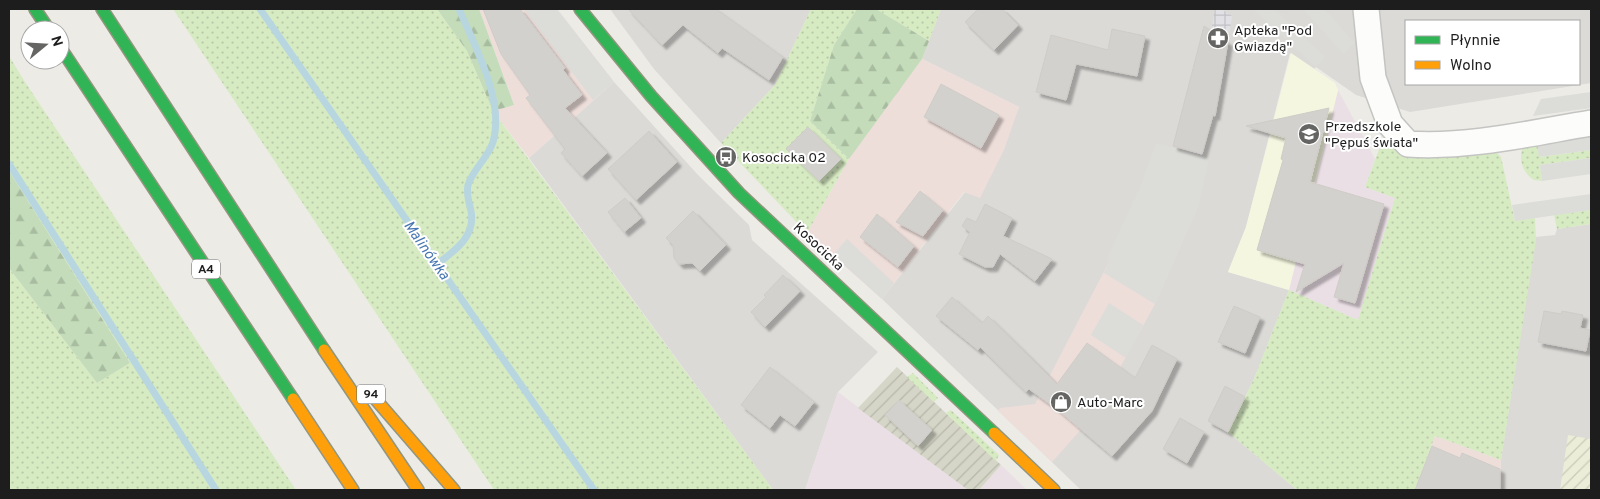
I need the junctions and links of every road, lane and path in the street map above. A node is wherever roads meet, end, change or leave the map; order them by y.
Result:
1 (34, 9) edge
2 (102, 9) edge
3 (580, 9) edge
4 (1366, 9) edge
5 (42, 20) edge
6 (70, 62) edge
7 (1591, 123) edge
8 (289, 298) junction
9 (352, 372) dead end
10 (365, 386) dead end
11 (353, 490) edge
12 (418, 490) edge
13 (454, 490) edge
14 (1054, 490) edge

1 - 5 main road
2 - 8 main road
3 - 14 main road, Kosocicka
4 - 7 street
6 - 11 main road, A4
8 - 9 main road, 94
8 - 12 main road
10 - 13 main road, 94

